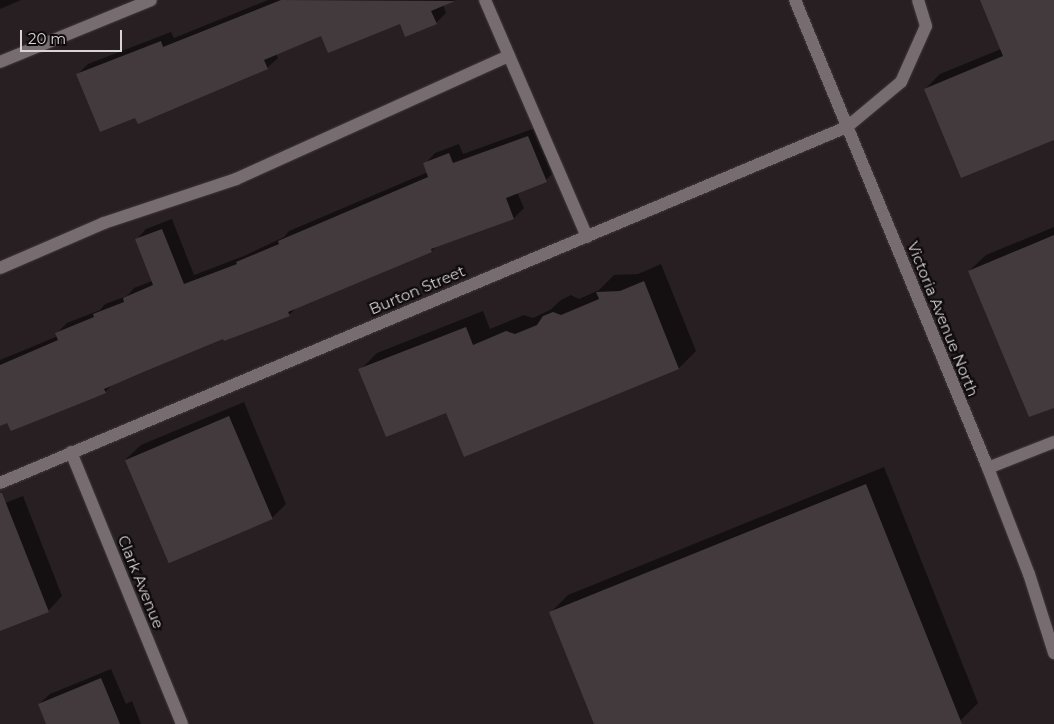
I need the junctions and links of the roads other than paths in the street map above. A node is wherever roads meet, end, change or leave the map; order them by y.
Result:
1 (150, 0) edge
2 (485, 0) edge
3 (796, 0) edge
4 (918, 0) edge
5 (509, 56) junction
6 (0, 62) edge
7 (847, 127) junction
8 (587, 237) junction
9 (0, 268) edge
10 (1054, 442) edge
11 (71, 452) junction
12 (988, 468) junction
13 (0, 483) edge
14 (1054, 653) edge
15 (182, 724) edge

1 - 6 street
2 - 5 street
3 - 7 street, Victoria Avenue North
4 - 7 street, Burton Street
5 - 8 street
5 - 9 street
7 - 8 street, Burton Street
7 - 12 street, Victoria Avenue North
8 - 11 street, Burton Street
10 - 12 street
11 - 13 street, Burton Street
11 - 15 street, Clark Avenue
12 - 14 street, Victoria Avenue North

